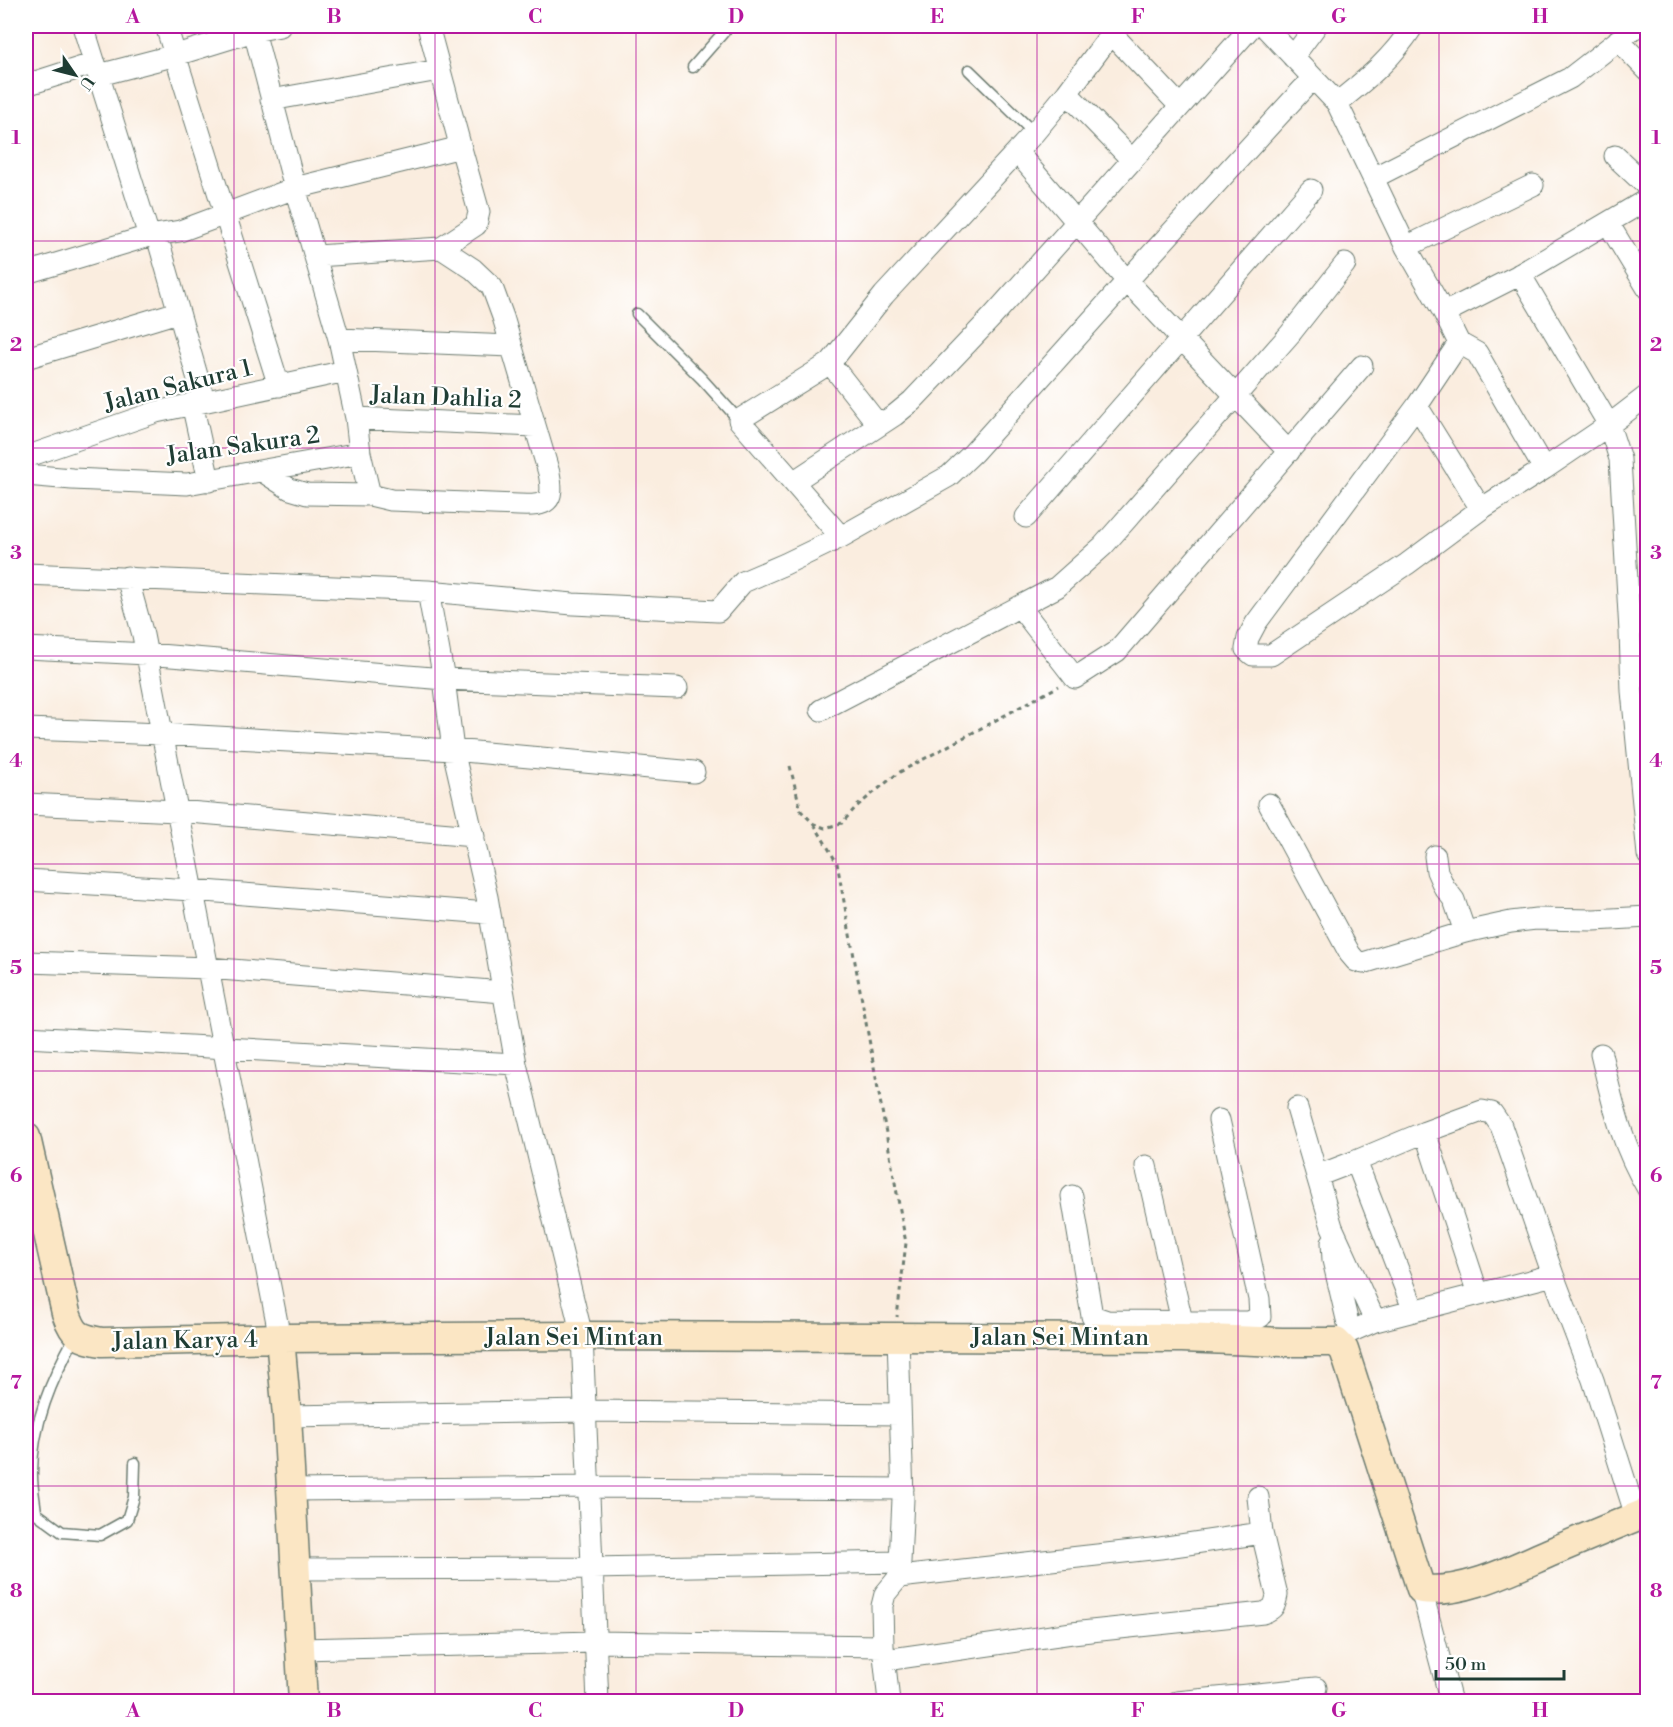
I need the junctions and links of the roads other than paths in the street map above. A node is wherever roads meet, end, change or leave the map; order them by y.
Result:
1 (83, 26) edge
2 (166, 26) edge
3 (280, 26) edge
4 (428, 26) edge
5 (729, 26) edge
6 (1252, 26) edge
7 (1264, 26) edge
8 (1316, 26) edge
9 (1413, 26) edge
10 (1637, 26) edge
11 (253, 28) edge
12 (1114, 29) edge
13 (1618, 40) junction
14 (176, 55) junction
15 (1293, 57) junction
16 (693, 67) dead end
17 (97, 69) junction
18 (439, 70) junction
19 (969, 70) dead end
20 (1647, 71) edge
21 (1312, 79) junction
22 (26, 85) edge
23 (1067, 93) junction
24 (271, 100) junction
25 (1337, 103) junction
26 (1180, 106) junction
27 (1034, 133) junction
28 (459, 141) junction
29 (1017, 152) junction
30 (1616, 156) dead end
31 (1132, 159) junction
32 (1373, 178) junction
33 (1533, 185) dead end
34 (1647, 187) edge
35 (295, 188) junction
36 (1311, 190) dead end
37 (1647, 199) edge
38 (224, 214) junction
39 (1077, 222) junction
40 (1608, 223) junction
41 (153, 236) junction
42 (1406, 247) junction
43 (441, 248) junction
44 (316, 256) junction
45 (1345, 264) dead end
46 (26, 273) edge
47 (1520, 274) junction
48 (1127, 281) junction
49 (1647, 289) edge
50 (178, 312) junction
51 (1444, 313) junction
52 (637, 314) dead end
53 (1182, 338) junction
54 (339, 339) junction
55 (1459, 343) junction
56 (511, 346) junction
57 (26, 358) edge
58 (830, 363) junction
59 (1362, 366) dead end
60 (346, 371) junction
61 (279, 386) junction
62 (1237, 395) junction
63 (1647, 396) edge
64 (198, 402) junction
65 (1417, 406) junction
66 (356, 418) junction
67 (739, 420) junction
68 (884, 422) junction
69 (1609, 425) junction
70 (535, 426) junction
71 (1289, 452) junction
72 (360, 453) junction
73 (26, 457) edge
74 (1544, 469) junction
75 (262, 471) junction
76 (26, 475) edge
77 (209, 481) junction
78 (793, 482) junction
79 (370, 495) junction
80 (1481, 509) junction
81 (1026, 517) dead end
82 (841, 537) junction
83 (26, 574) edge
84 (127, 577) junction
85 (428, 591) junction
86 (1020, 607) junction
87 (26, 648) edge
88 (147, 654) junction
89 (444, 679) junction
90 (677, 688) dead end
91 (821, 710) dead end
92 (26, 729) edge
93 (162, 734) junction
94 (453, 750) junction
95 (694, 772) dead end
96 (26, 804) edge
97 (1269, 804) dead end
98 (177, 812) junction
99 (1647, 830) edge
100 (474, 836) junction
101 (1647, 855) edge
102 (1435, 856) dead end
103 (26, 880) edge
104 (192, 890) junction
105 (488, 913) junction
106 (1647, 917) edge
107 (1465, 932) junction
108 (26, 962) edge
109 (208, 968) junction
110 (503, 992) junction
111 (26, 1037) edge
112 (223, 1047) junction
113 (1601, 1054) dead end
114 (516, 1064) junction
115 (1297, 1108) dead end
116 (1219, 1120) dead end
117 (1425, 1132) junction
118 (26, 1137) edge
119 (1356, 1161) junction
120 (1146, 1166) dead end
121 (1317, 1176) junction
122 (1647, 1189) edge
123 (1072, 1196) dead end
124 (1332, 1227) junction
125 (1553, 1275) junction
126 (1478, 1294) junction
127 (1414, 1311) junction
128 (1375, 1322) junction
129 (1182, 1330) junction
130 (76, 1334) junction
131 (582, 1336) junction
132 (898, 1336) junction
133 (1343, 1337) junction
134 (280, 1338) junction
135 (585, 1411) junction
136 (900, 1413) junction
137 (287, 1416) junction
138 (135, 1463) dead end
139 (589, 1487) junction
140 (903, 1489) junction
141 (291, 1490) junction
142 (1258, 1497) dead end
143 (1642, 1514) edge
144 (1262, 1533) junction
145 (592, 1568) junction
146 (295, 1569) junction
147 (900, 1570) junction
148 (1421, 1589) junction
149 (596, 1642) junction
150 (300, 1649) junction
151 (884, 1653) junction
152 (1316, 1688) dead end
153 (303, 1701) edge
154 (598, 1701) edge
155 (889, 1701) edge
156 (1177, 1701) edge
157 (1451, 1701) edge

1 - 17 street
2 - 14 street
3 - 11 street
4 - 18 street
5 - 16 lane
6 - 26 street
7 - 15 street
8 - 15 street
9 - 25 street
10 - 13 street
11 - 14 street
11 - 24 street
12 - 23 street
12 - 26 street
13 - 20 street
13 - 32 street
14 - 17 street
14 - 38 street
15 - 21 street
17 - 22 street
17 - 41 street
18 - 24 street
18 - 28 street
19 - 27 lane
21 - 25 street
21 - 48 street
23 - 27 street
23 - 31 street
24 - 35 street
25 - 32 street
26 - 31 street
27 - 29 street
28 - 35 street
28 - 43 street
29 - 39 street
29 - 58 street
30 - 34 street
31 - 39 street
32 - 42 street
33 - 42 street
35 - 38 street
35 - 44 street
36 - 53 street
37 - 40 street
38 - 41 street
38 - 61 street
39 - 48 street
39 - 68 street
40 - 47 street
40 - 49 street
41 - 46 street
41 - 50 street
42 - 51 street
43 - 44 street
43 - 56 street
44 - 54 street
45 - 62 street
47 - 51 street
47 - 69 street
48 - 53 street
48 - 82 street
50 - 57 street
50 - 64 street
51 - 55 street
52 - 67 lane
53 - 62 street
53 - 81 street
54 - 56 street
54 - 60 street
55 - 65 street
55 - 74 street
56 - 70 street
58 - 67 street
58 - 68 street
59 - 71 street
60 - 61 street, Jalan Sakura 1
60 - 66 street
61 - 64 street, Jalan Sakura 1
62 - 71 street
62 - 86 street
63 - 69 street
64 - 73 street, Jalan Sakura 1
64 - 77 street
65 - 80 street
65 - 80 street
66 - 70 street, Jalan Dahlia 2
66 - 72 street
67 - 78 street
68 - 78 street
69 - 74 street
69 - 99 street
70 - 79 street
71 - 86 street
72 - 75 street, Jalan Sakura 2
72 - 79 street
74 - 80 street
75 - 77 street, Jalan Sakura 2
75 - 79 street
76 - 77 street, Jalan Sakura 2
78 - 82 street
82 - 85 street
83 - 84 street
84 - 85 street
84 - 88 street
85 - 89 street
86 - 91 street
87 - 88 street
88 - 89 street
88 - 93 street
89 - 90 street
89 - 94 street
92 - 93 street
93 - 94 street
93 - 98 street
94 - 95 street
94 - 100 street
96 - 98 street
97 - 107 street
98 - 100 street
98 - 104 street
99 - 101 street
100 - 105 street
102 - 107 street
103 - 104 street
104 - 105 street
104 - 109 street
105 - 110 street
106 - 107 street
108 - 109 street
109 - 110 street
109 - 112 street
110 - 114 street
111 - 112 street
112 - 114 street
112 - 134 street
113 - 122 street
114 - 131 street
115 - 121 street
116 - 129 street
117 - 119 street
117 - 125 street
117 - 126 street
118 - 130 street
119 - 121 street
119 - 127 street
120 - 129 street
121 - 124 street
123 - 129 street
124 - 128 street
124 - 133 street
125 - 126 street
125 - 143 street
126 - 127 street
127 - 128 street
128 - 133 street
129 - 132 street, Jalan Sei Mintan
129 - 133 street, Jalan Sei Mintan
130 - 134 street, Jalan Karya 4
130 - 138 lane
131 - 132 street, Jalan Sei Mintan
131 - 134 street, Jalan Sei Mintan
131 - 135 street
132 - 136 street
133 - 148 street
134 - 137 street, Jalan Karya 4
135 - 136 street
135 - 137 street
135 - 139 street
136 - 140 street
137 - 141 street, Jalan Karya 4
139 - 140 street
139 - 141 street
139 - 145 street
140 - 147 street
141 - 146 street, Jalan Karya 4
142 - 144 street
143 - 148 street
144 - 147 street
144 - 151 street
145 - 146 street
145 - 147 street
145 - 149 street
146 - 150 street, Jalan Karya 4
147 - 151 street
148 - 157 street
149 - 150 street
149 - 151 street
149 - 154 street
150 - 153 street, Jalan Karya 4
151 - 155 street
152 - 156 street

